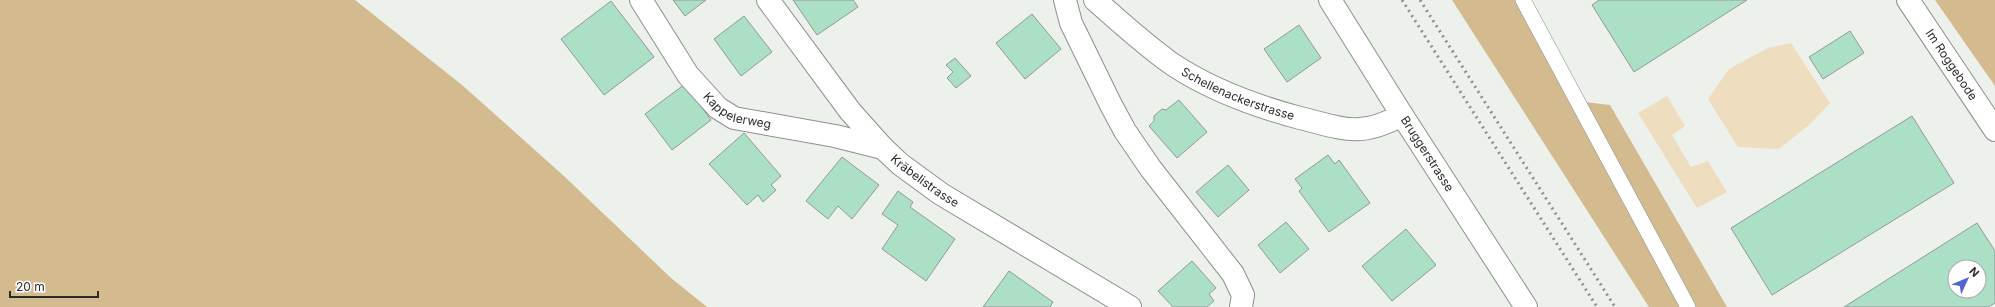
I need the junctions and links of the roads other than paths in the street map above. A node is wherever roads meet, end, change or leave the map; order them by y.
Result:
1 (641, 0) edge
2 (768, 0) edge
3 (1065, 0) edge
4 (1095, 0) edge
5 (1330, 0) edge
6 (1523, 0) edge
7 (1908, 0) edge
8 (1402, 115) junction
9 (1995, 130) edge
10 (883, 148) junction
11 (1130, 307) edge
12 (1241, 307) edge
13 (1526, 307) edge
14 (1688, 307) edge

1 - 10 street, Kappelerweg
2 - 10 street, Kräbelistrasse
3 - 12 street
4 - 8 street, Schellenackerstrasse
5 - 8 street, Bruggerstrasse
6 - 14 lane
7 - 9 street, Im Roggebode
8 - 13 street, Bruggerstrasse
10 - 11 street, Kräbelistrasse

